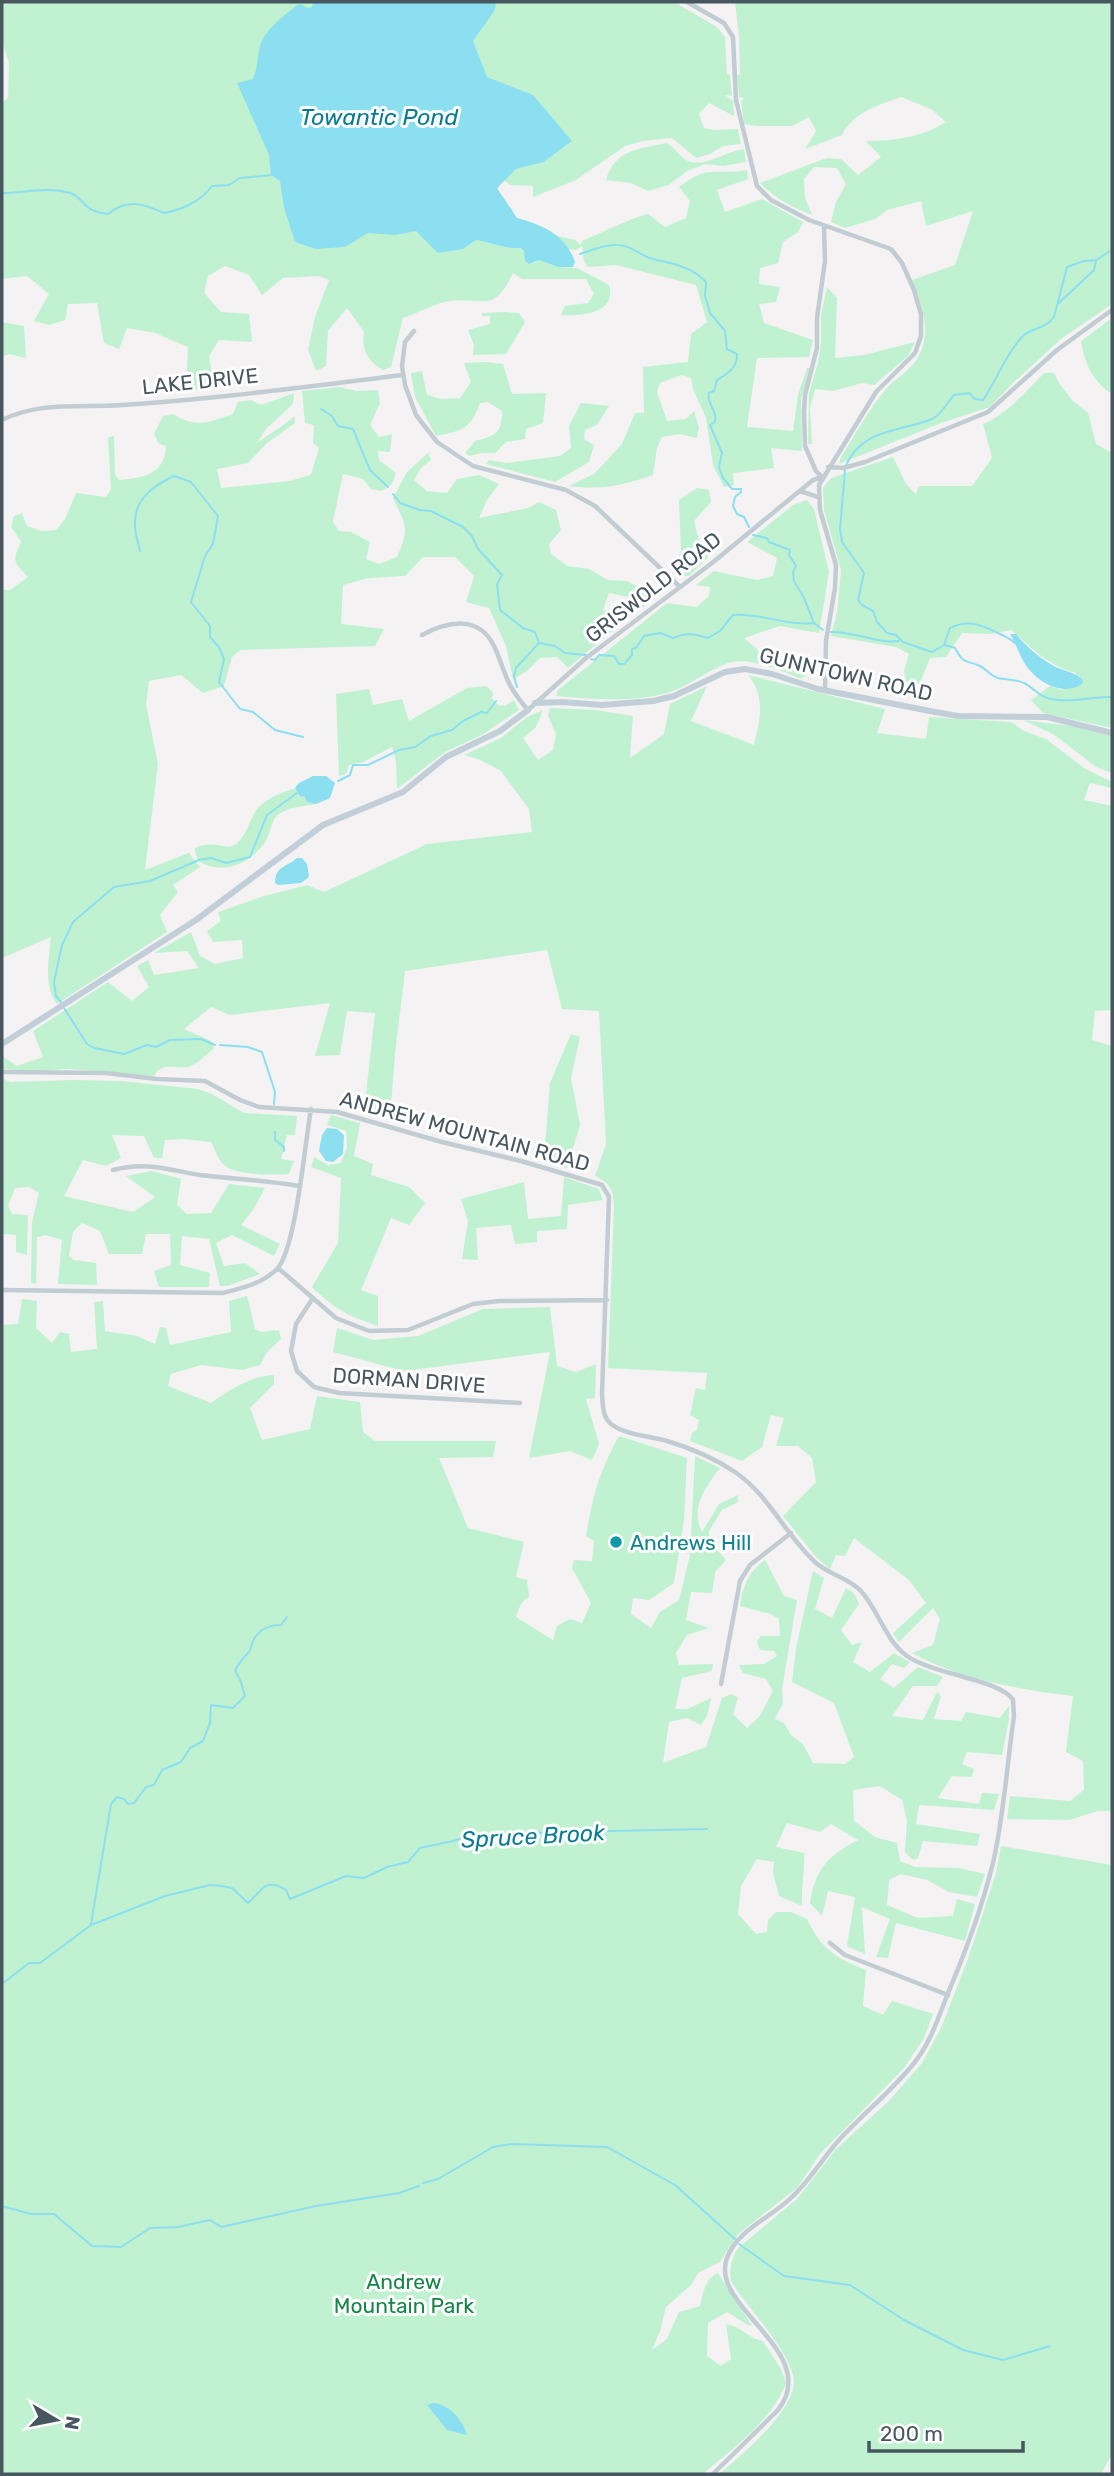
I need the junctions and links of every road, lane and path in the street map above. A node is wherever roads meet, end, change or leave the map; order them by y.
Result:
1 (687, 2) edge
2 (824, 226) junction
3 (1112, 310) edge
4 (414, 331) dead end
5 (403, 375) junction
6 (2, 420) edge
7 (828, 467) junction
8 (822, 477) junction
9 (800, 491) junction
10 (818, 497) junction
11 (679, 586) junction
12 (422, 635) dead end
13 (825, 690) junction
14 (535, 704) junction
15 (528, 710) junction
16 (1112, 733) edge
17 (2, 1044) edge
18 (2, 1072) edge
19 (311, 1109) junction
20 (113, 1170) dead end
21 (299, 1186) junction
22 (278, 1268) junction
23 (2, 1290) edge
24 (313, 1298) junction
25 (607, 1300) junction
26 (520, 1403) dead end
27 (791, 1533) junction
28 (721, 1684) dead end
29 (830, 1943) dead end
30 (947, 1995) junction
31 (713, 2474) edge

1 - 2 street
2 - 7 street
2 - 8 street
3 - 7 street
4 - 5 street
5 - 6 street, LAKE DRIVE
5 - 11 street
7 - 8 street
8 - 9 street, GRISWOLD ROAD
8 - 10 street
9 - 10 street
9 - 11 street, GRISWOLD ROAD
10 - 13 street
11 - 14 street, GRISWOLD ROAD
12 - 15 street
13 - 14 street, GUNNTOWN ROAD
13 - 16 street, GUNNTOWN ROAD
14 - 15 street, GRISWOLD ROAD
15 - 17 street
18 - 19 street, ANDREW MOUNTAIN ROAD
19 - 21 street
19 - 25 street, ANDREW MOUNTAIN ROAD
20 - 21 street
21 - 22 street
22 - 23 street
22 - 24 street
24 - 25 street
24 - 26 street, DORMAN DRIVE
25 - 27 street, ANDREW MOUNTAIN ROAD
27 - 28 street
27 - 30 street, ANDREW MOUNTAIN ROAD
29 - 30 street
30 - 31 street, ANDREW MOUNTAIN ROAD

